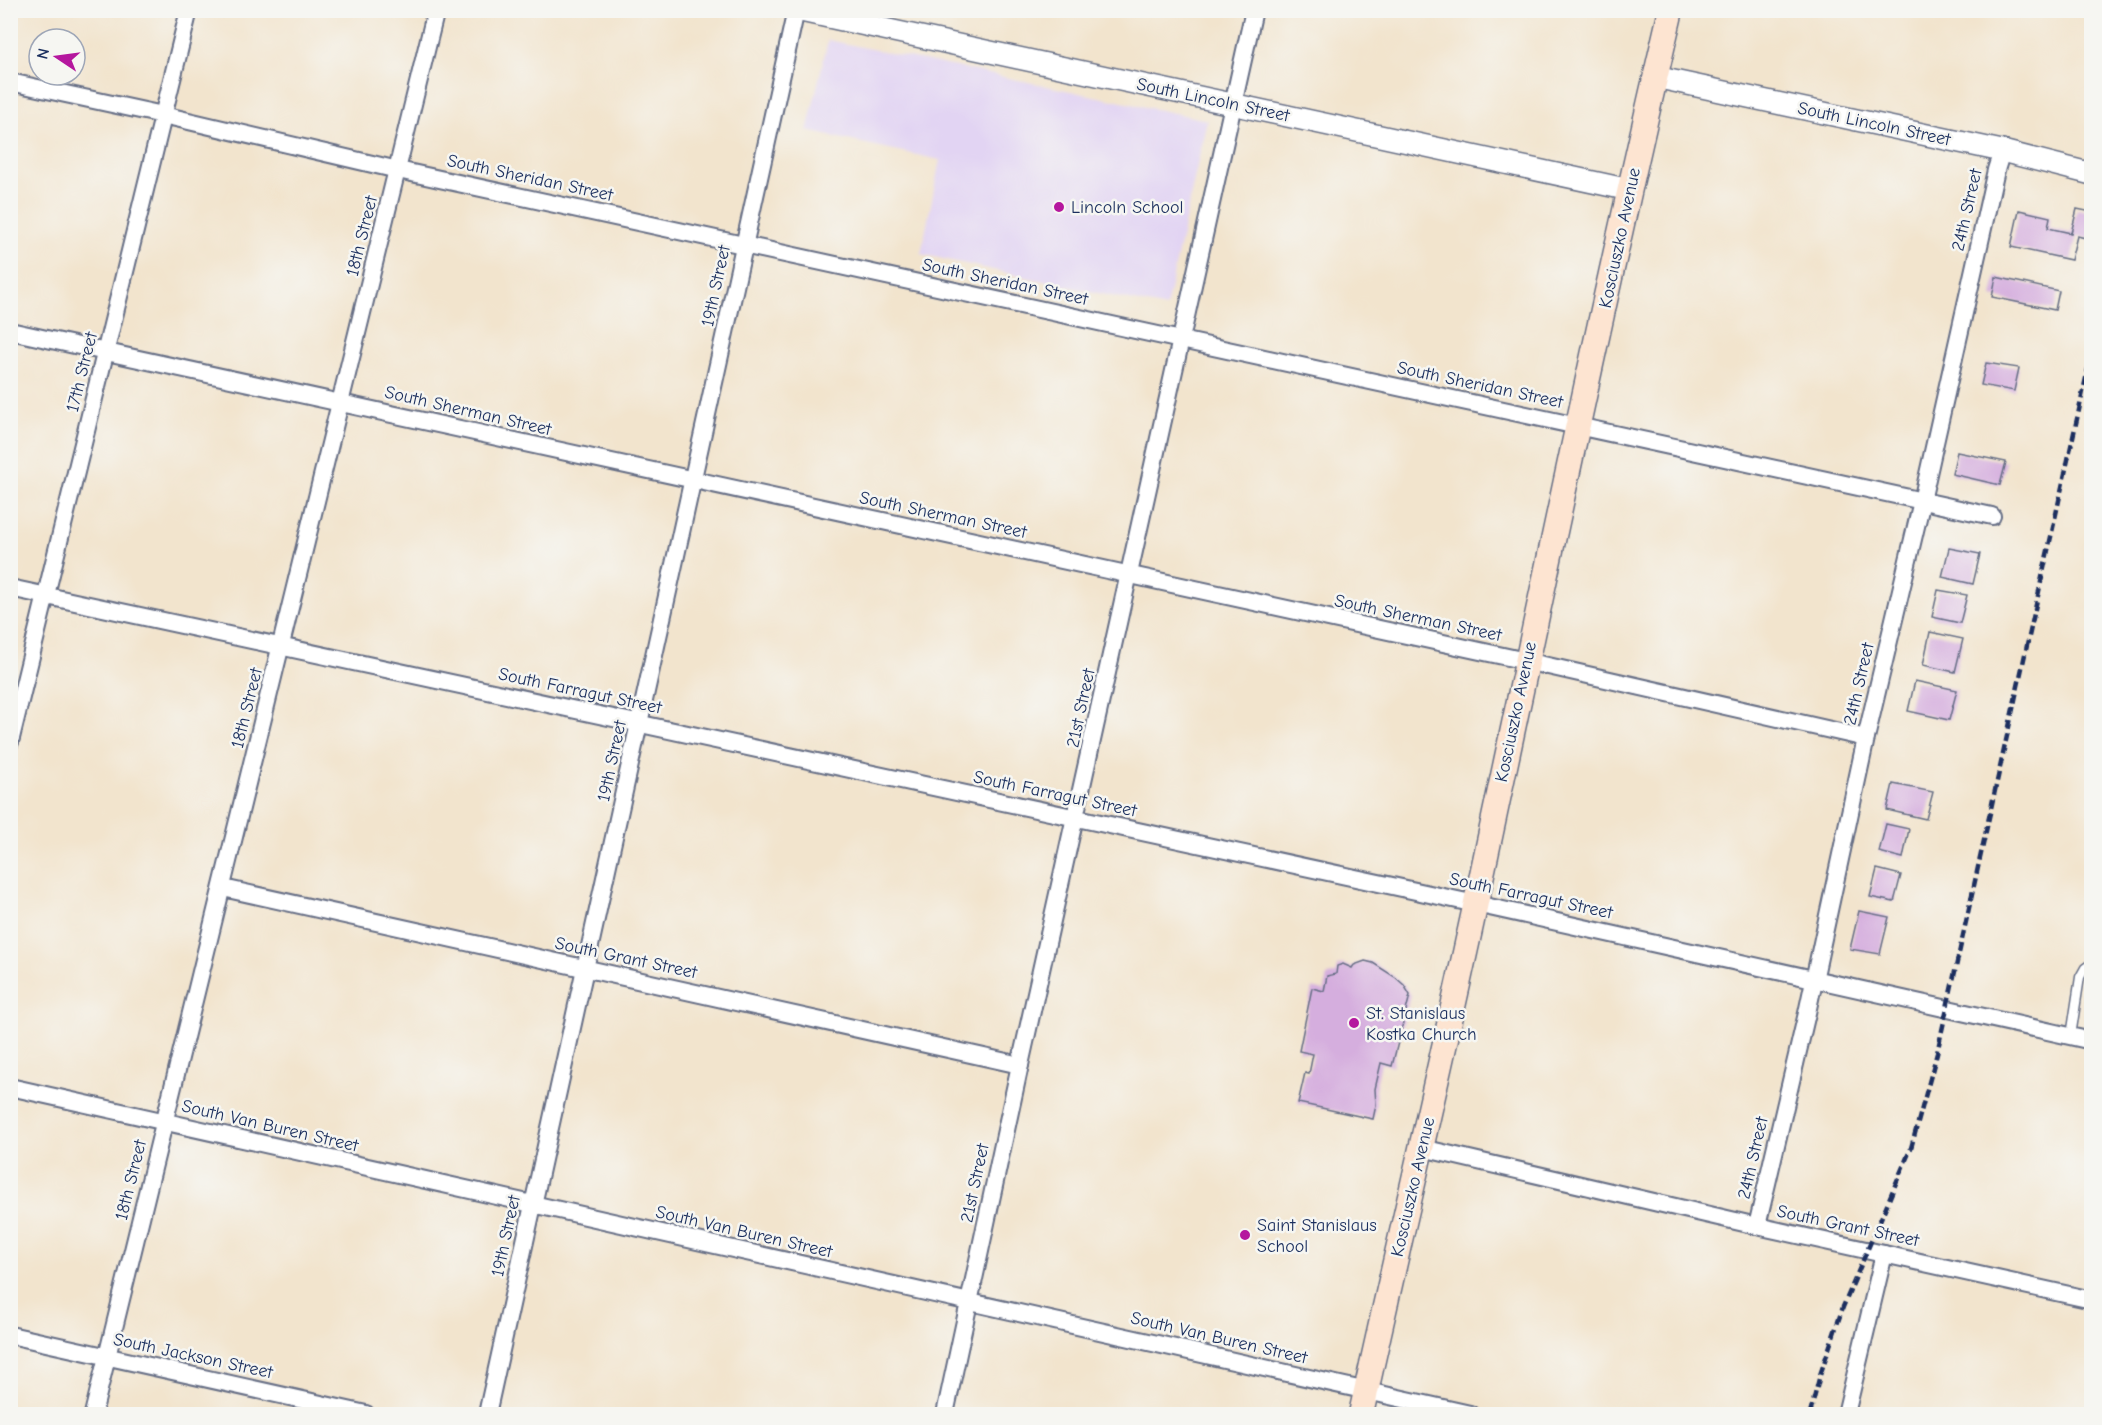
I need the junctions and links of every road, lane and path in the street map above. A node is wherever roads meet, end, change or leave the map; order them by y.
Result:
1 (189, 10) edge
2 (436, 10) edge
3 (796, 10) edge
4 (1254, 10) edge
5 (1671, 10) edge
6 (1655, 77) junction
7 (10, 82) edge
8 (1232, 104) junction
9 (163, 115) junction
10 (2002, 151) junction
11 (398, 170) junction
12 (2091, 174) edge
13 (1630, 190) junction
14 (745, 245) junction
15 (10, 332) edge
16 (1181, 341) junction
17 (107, 352) junction
18 (341, 403) junction
19 (1579, 426) junction
20 (693, 481) junction
21 (1922, 501) junction
22 (1992, 516) dead end
23 (1130, 575) junction
24 (10, 588) edge
25 (46, 595) junction
26 (282, 646) junction
27 (1526, 661) junction
28 (641, 724) junction
29 (1866, 738) junction
30 (10, 742) edge
31 (1076, 819) junction
32 (223, 888) junction
33 (1476, 904) junction
34 (2091, 963) edge
35 (586, 969) junction
36 (1815, 980) junction
37 (2071, 1036) junction
38 (2091, 1041) edge
39 (1020, 1065) junction
40 (10, 1087) edge
41 (165, 1122) junction
42 (1422, 1148) junction
43 (533, 1205) junction
44 (1757, 1226) junction
45 (1884, 1254) junction
46 (2091, 1300) edge
47 (970, 1302) junction
48 (10, 1335) edge
49 (108, 1358) junction
50 (1363, 1403) edge
51 (93, 1414) edge
52 (366, 1414) edge
53 (487, 1414) edge
54 (945, 1414) edge
55 (1470, 1414) edge
56 (1846, 1414) edge

1 - 9 street, 17th Street
2 - 11 street, 18th Street
3 - 8 street, South Lincoln Street
3 - 14 street, 19th Street
4 - 8 street, 21st Street
5 - 6 main road, Kosciuszko Avenue
6 - 10 street, South Lincoln Street
6 - 13 main road, Kosciuszko Avenue
7 - 9 street, South Sheridan Street
8 - 13 street, South Lincoln Street
8 - 16 street, 21st Street
9 - 11 street, South Sheridan Street
9 - 17 street, 17th Street
10 - 12 street, South Lincoln Street
10 - 21 street, 24th Street
11 - 14 street, South Sheridan Street
11 - 18 street, 18th Street
13 - 19 main road, Kosciuszko Avenue
14 - 16 street, South Sheridan Street
14 - 20 street, 19th Street
15 - 17 street, South Sherman Street
16 - 19 street, South Sheridan Street
16 - 23 street, 21st Street
17 - 18 street, South Sherman Street
17 - 25 street, 17th Street
18 - 20 street, South Sherman Street
18 - 26 street, 18th Street
19 - 21 street, South Sheridan Street
19 - 27 main road, Kosciuszko Avenue
20 - 23 street, South Sherman Street
20 - 28 street, 19th Street
21 - 22 street, South Sheridan Street
21 - 29 street, 24th Street
23 - 27 street, South Sherman Street
23 - 31 street, 21st Street
24 - 25 street, South Farragut Street
25 - 26 street, South Farragut Street
25 - 30 street, 17th Street
26 - 28 street, South Farragut Street
26 - 32 street, 18th Street
27 - 29 street, South Sherman Street
27 - 33 main road, Kosciuszko Avenue
28 - 31 street, South Farragut Street
28 - 35 street, 19th Street
29 - 36 street, 24th Street
31 - 33 street, South Farragut Street
31 - 39 street, 21st Street
32 - 35 street, South Grant Street
32 - 41 street, 18th Street
33 - 36 street, South Farragut Street
33 - 42 main road, Kosciuszko Avenue
34 - 37 lane
35 - 39 street, South Grant Street
35 - 43 street, 19th Street
36 - 37 street, South Farragut Street
36 - 44 street, 24th Street
37 - 38 street, South Farragut Street
39 - 47 street, 21st Street
40 - 41 street, South Van Buren Street
41 - 43 street, South Van Buren Street
41 - 49 street, 18th Street
42 - 44 street, South Grant Street
42 - 50 main road, Kosciuszko Avenue
43 - 47 street, South Van Buren Street
43 - 53 street, 19th Street
44 - 45 street, South Grant Street
45 - 46 street, South Grant Street
45 - 56 street
47 - 50 street, South Van Buren Street
47 - 54 street, 21st Street
48 - 49 street, South Jackson Street
49 - 51 street, 18th Street
49 - 52 street, South Jackson Street
50 - 55 street, South Van Buren Street

